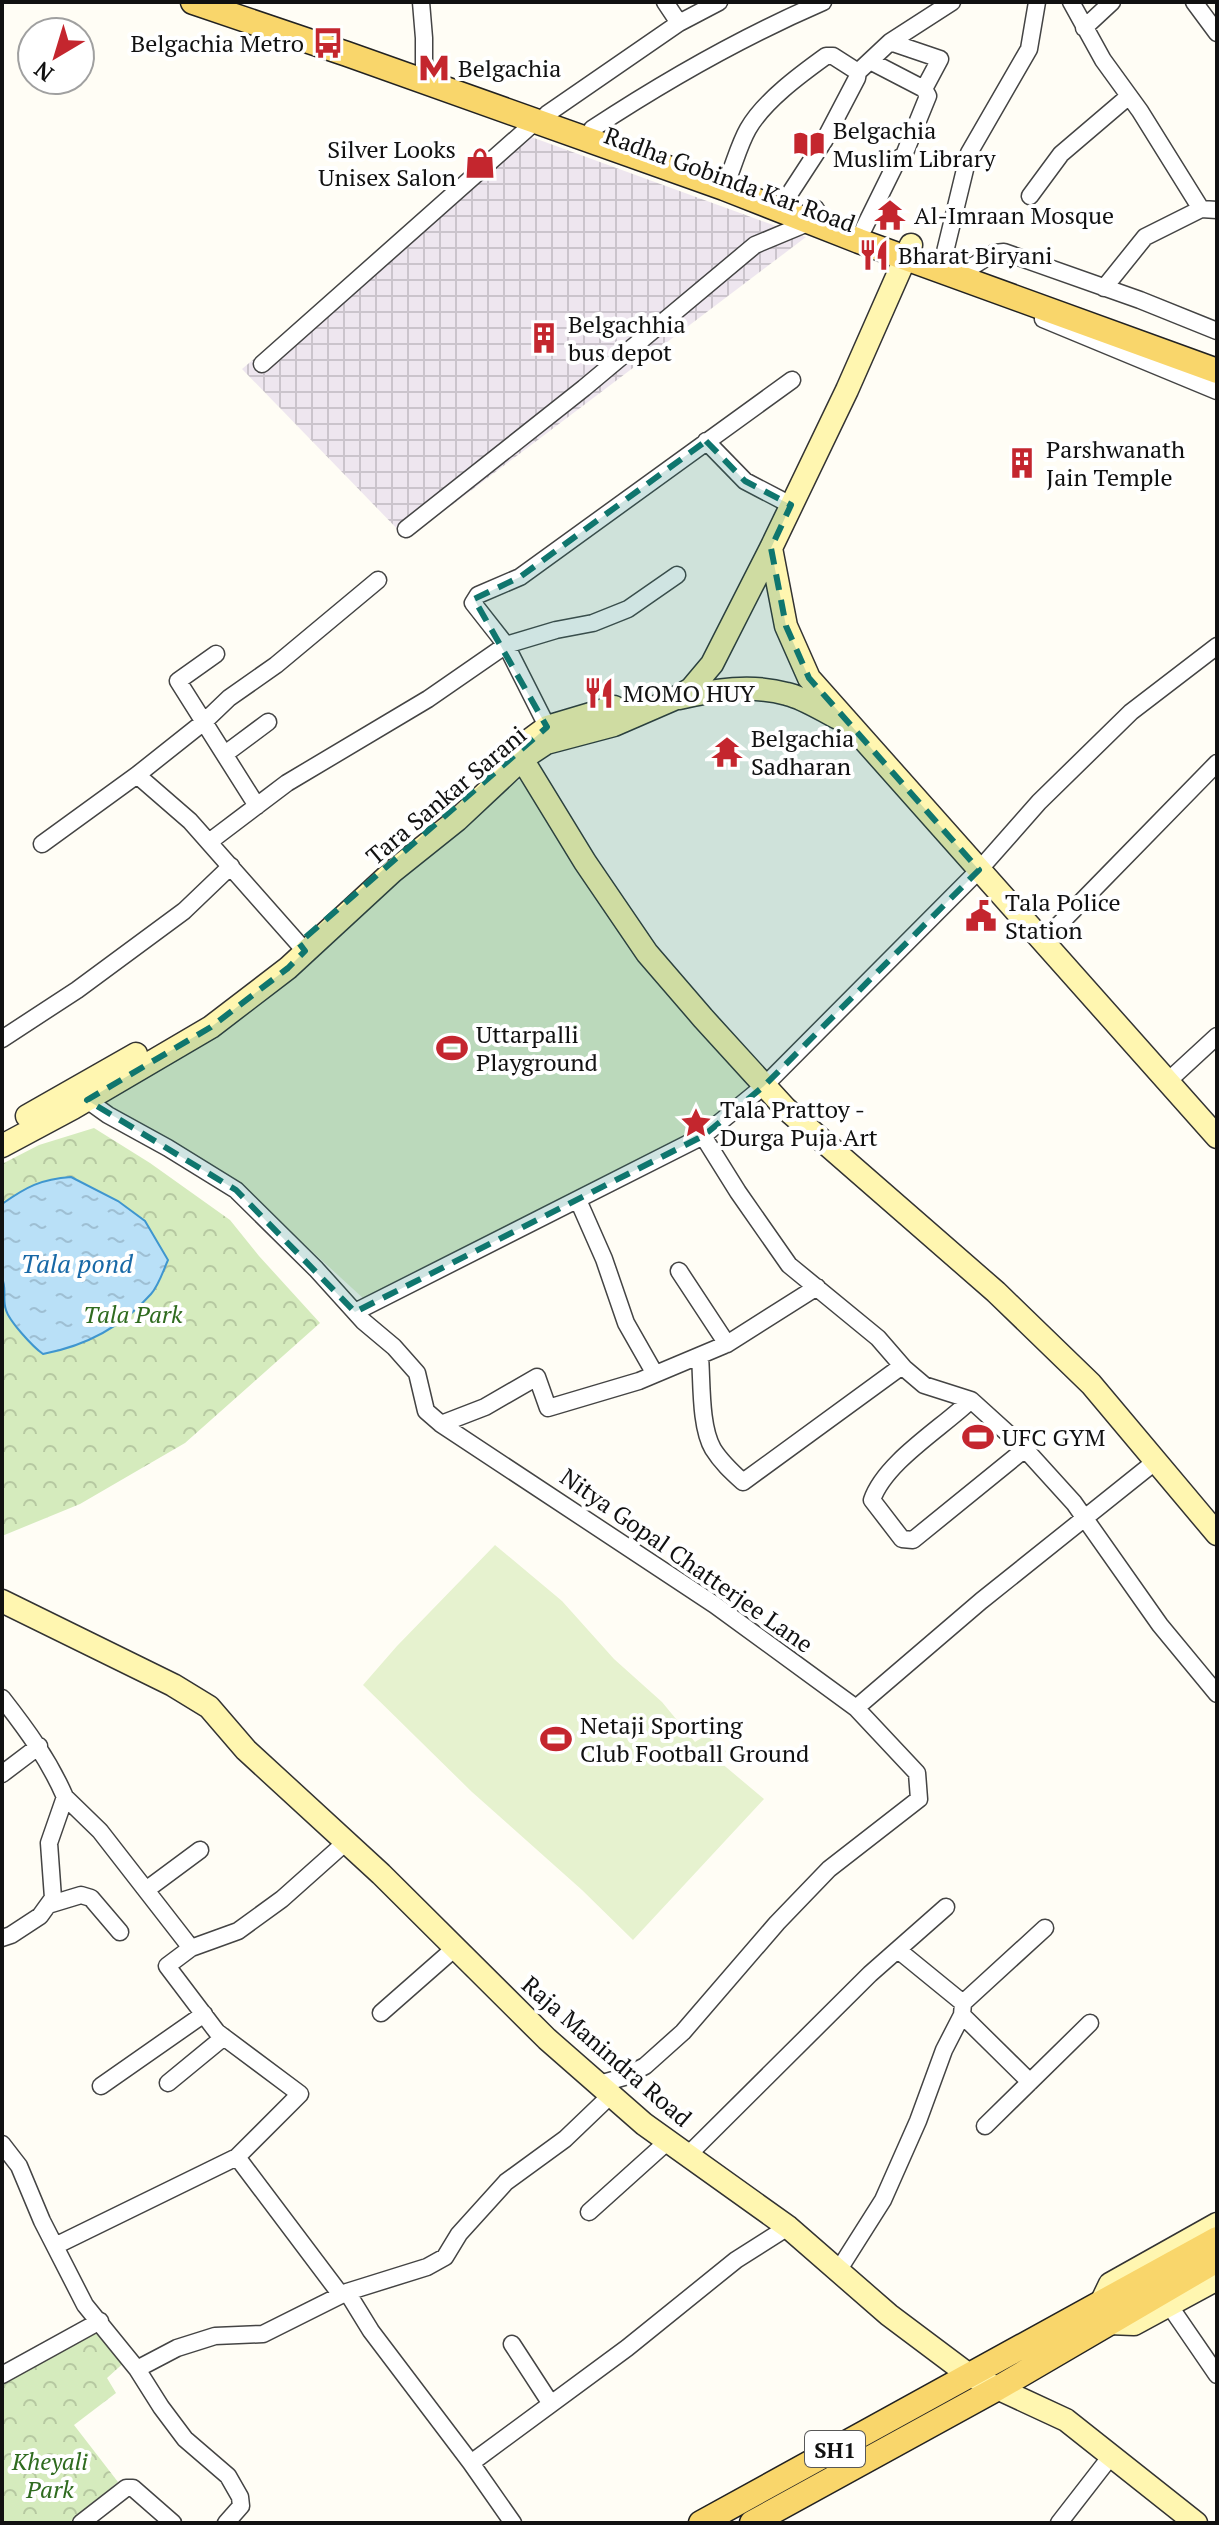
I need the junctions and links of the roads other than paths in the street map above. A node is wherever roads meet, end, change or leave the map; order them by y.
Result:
1 (193, 2) edge
2 (242, 2) edge
3 (421, 2) edge
4 (665, 2) edge
5 (719, 2) edge
6 (823, 2) edge
7 (952, 2) edge
8 (1037, 2) edge
9 (1071, 2) edge
10 (1112, 2) edge
11 (1194, 2) edge
12 (702, 6) edge
13 (679, 23) junction
14 (1084, 28) junction
15 (1217, 33) edge
16 (890, 42) junction
17 (864, 66) junction
18 (424, 75) junction
19 (924, 89) junction
20 (1129, 96) junction
21 (542, 117) junction
22 (592, 129) junction
23 (729, 176) junction
24 (1030, 196) dead end
25 (782, 204) junction
26 (1209, 210) edge
27 (813, 216) junction
28 (864, 228) junction
29 (908, 251) junction
30 (943, 263) junction
31 (973, 266) junction
32 (1014, 288) junction
33 (1104, 288) junction
34 (1217, 331) edge
35 (1217, 355) edge
36 (262, 364) dead end
37 (1217, 371) edge
38 (792, 380) dead end
39 (1217, 391) edge
40 (706, 441) junction
41 (791, 505) junction
42 (406, 529) dead end
43 (771, 548) junction
44 (677, 575) dead end
45 (378, 580) dead end
46 (506, 645) junction
47 (1217, 646) edge
48 (216, 654) dead end
49 (674, 699) junction
50 (205, 721) junction
51 (268, 722) dead end
52 (850, 724) junction
53 (551, 734) junction
54 (225, 754) junction
55 (522, 759) junction
56 (1217, 763) edge
57 (137, 775) junction
58 (257, 806) junction
59 (209, 842) junction
60 (42, 844) dead end
61 (231, 866) junction
62 (979, 870) junction
63 (1043, 941) junction
64 (302, 947) junction
65 (1217, 1036) edge
66 (2, 1039) edge
67 (1167, 1082) junction
68 (764, 1086) junction
69 (84, 1092) junction
70 (2, 1131) edge
71 (703, 1136) junction
72 (1217, 1137) edge
73 (2, 1146) edge
74 (578, 1200) junction
75 (679, 1271) dead end
76 (817, 1287) junction
77 (355, 1312) junction
78 (727, 1344) junction
79 (700, 1356) junction
80 (902, 1366) junction
81 (655, 1374) junction
82 (971, 1400) junction
83 (441, 1424) junction
84 (1025, 1449) junction
85 (1156, 1461) junction
86 (1084, 1518) junction
87 (1217, 1534) edge
88 (2, 1601) edge
89 (1217, 1694) edge
90 (2, 1698) edge
91 (856, 1708) junction
92 (39, 1746) junction
93 (2, 1774) edge
94 (65, 1797) junction
95 (346, 1842) junction
96 (200, 1850) dead end
97 (146, 1890) junction
98 (48, 1905) junction
99 (946, 1907) dead end
100 (1045, 1928) dead end
101 (120, 1932) dead end
102 (2, 1938) edge
103 (191, 1948) junction
104 (455, 1948) junction
105 (898, 1950) junction
106 (963, 2009) junction
107 (381, 2013) dead end
108 (204, 2014) junction
109 (1090, 2023) dead end
110 (224, 2037) junction
111 (1030, 2082) junction
112 (168, 2083) dead end
113 (101, 2086) dead end
114 (605, 2089) junction
115 (985, 2126) dead end
116 (668, 2141) junction
117 (2, 2144) edge
118 (688, 2155) junction
119 (237, 2157) junction
120 (589, 2212) dead end
121 (1217, 2224) edge
122 (788, 2227) junction
123 (1217, 2239) edge
124 (55, 2246) junction
125 (1217, 2260) edge
126 (838, 2271) junction
127 (1217, 2279) edge
128 (344, 2294) junction
129 (1169, 2305) junction
130 (1113, 2309) junction
131 (100, 2321) junction
132 (512, 2344) dead end
133 (137, 2369) junction
134 (2, 2375) edge
135 (969, 2375) junction
136 (1217, 2375) edge
137 (998, 2388) junction
138 (551, 2404) junction
139 (1111, 2456) junction
140 (471, 2463) junction
141 (81, 2523) edge
142 (173, 2523) edge
143 (226, 2523) edge
144 (513, 2523) edge
145 (701, 2523) edge
146 (752, 2523) edge
147 (1059, 2523) edge
148 (1196, 2523) edge

1 - 18 main road
2 - 18 main road
3 - 18 street
4 - 13 street
5 - 12 street
6 - 22 street
7 - 16 street
8 - 30 street
9 - 14 street
10 - 14 street
11 - 15 street
12 - 13 street
13 - 21 street
14 - 20 street
16 - 17 street
16 - 19 street
17 - 19 street
17 - 23 street
17 - 25 street
18 - 21 main road
19 - 28 street
20 - 24 street
20 - 26 street
21 - 22 main road, Radha Gobinda Kar Road
21 - 25 main road
21 - 36 street
22 - 23 main road, Radha Gobinda Kar Road
23 - 25 main road, Radha Gobinda Kar Road
25 - 27 main road
26 - 33 street
27 - 28 main road, Radha Gobinda Kar Road
27 - 29 main road
27 - 42 street
28 - 29 main road, Radha Gobinda Kar Road
29 - 30 main road
29 - 41 street, Tara Sankar Sarani
30 - 31 main road
30 - 32 main road
30 - 39 street
31 - 32 main road
31 - 33 street
32 - 35 main road
32 - 37 main road
33 - 34 street
38 - 40 street
40 - 41 street
40 - 46 street
41 - 43 street, Tara Sankar Sarani
43 - 49 street, Tara Sankar Sarani
43 - 52 street
44 - 46 street
45 - 50 street
46 - 53 street
46 - 58 street
47 - 62 street
48 - 50 street
49 - 52 street
49 - 53 street, Tara Sankar Sarani
50 - 54 street
50 - 57 street
51 - 54 street
52 - 62 street
53 - 55 street, Tara Sankar Sarani
53 - 64 street
54 - 58 street
55 - 64 street, Tara Sankar Sarani
55 - 68 street
56 - 63 street
57 - 59 street
57 - 60 street
58 - 59 street
59 - 61 street
61 - 64 street
61 - 66 street
62 - 63 street
62 - 68 street
63 - 67 street
64 - 69 street, Tara Sankar Sarani
65 - 67 street
67 - 72 street
68 - 71 street
68 - 85 street
69 - 70 street
69 - 73 street, Tara Sankar Sarani
69 - 77 street, Nitya Gopal Chatterjee Lane
71 - 74 street
71 - 76 street
74 - 77 street
74 - 81 street
75 - 78 street
76 - 78 street
76 - 80 street
77 - 83 street, Nitya Gopal Chatterjee Lane
78 - 79 street
79 - 80 street
79 - 81 street
80 - 82 street
81 - 83 street
82 - 84 street
82 - 84 street
83 - 91 street, Nitya Gopal Chatterjee Lane
84 - 86 street
85 - 86 street
85 - 87 street
86 - 89 street
86 - 91 street
88 - 95 street, Raja Manindra Road
90 - 92 street
91 - 114 street, Nitya Gopal Chatterjee Lane
92 - 93 street
92 - 94 street
94 - 97 street
94 - 98 street
95 - 103 street
95 - 104 street, Raja Manindra Road
96 - 97 street
97 - 103 street
98 - 101 street
98 - 102 street
99 - 105 street
100 - 106 street
103 - 108 street
104 - 107 street
104 - 114 street, Raja Manindra Road
105 - 106 street
105 - 118 street
106 - 111 street
106 - 126 street
108 - 110 street
108 - 113 street
109 - 111 street
110 - 112 street
110 - 119 street
111 - 115 street
114 - 116 street, Raja Manindra Road
114 - 128 street
116 - 118 street, Raja Manindra Road
116 - 120 street
117 - 124 street
118 - 122 street, Raja Manindra Road
119 - 124 street
119 - 128 street
121 - 130 street
122 - 126 street, Raja Manindra Road
122 - 138 street
123 - 130 main road, SH1
124 - 131 street
125 - 130 main road
126 - 135 street, Raja Manindra Road
127 - 129 street
128 - 133 street
128 - 140 street
129 - 130 street
129 - 136 street
130 - 135 main road, SH1
130 - 137 main road, SH1
131 - 133 street
131 - 134 street
132 - 138 street
133 - 143 street
135 - 137 street, Raja Manindra Road
135 - 145 main road, SH1
137 - 139 street, Raja Manindra Road
137 - 146 main road, SH1
138 - 140 street
139 - 147 street
139 - 148 street, Raja Manindra Road
140 - 144 street
141 - 142 street

